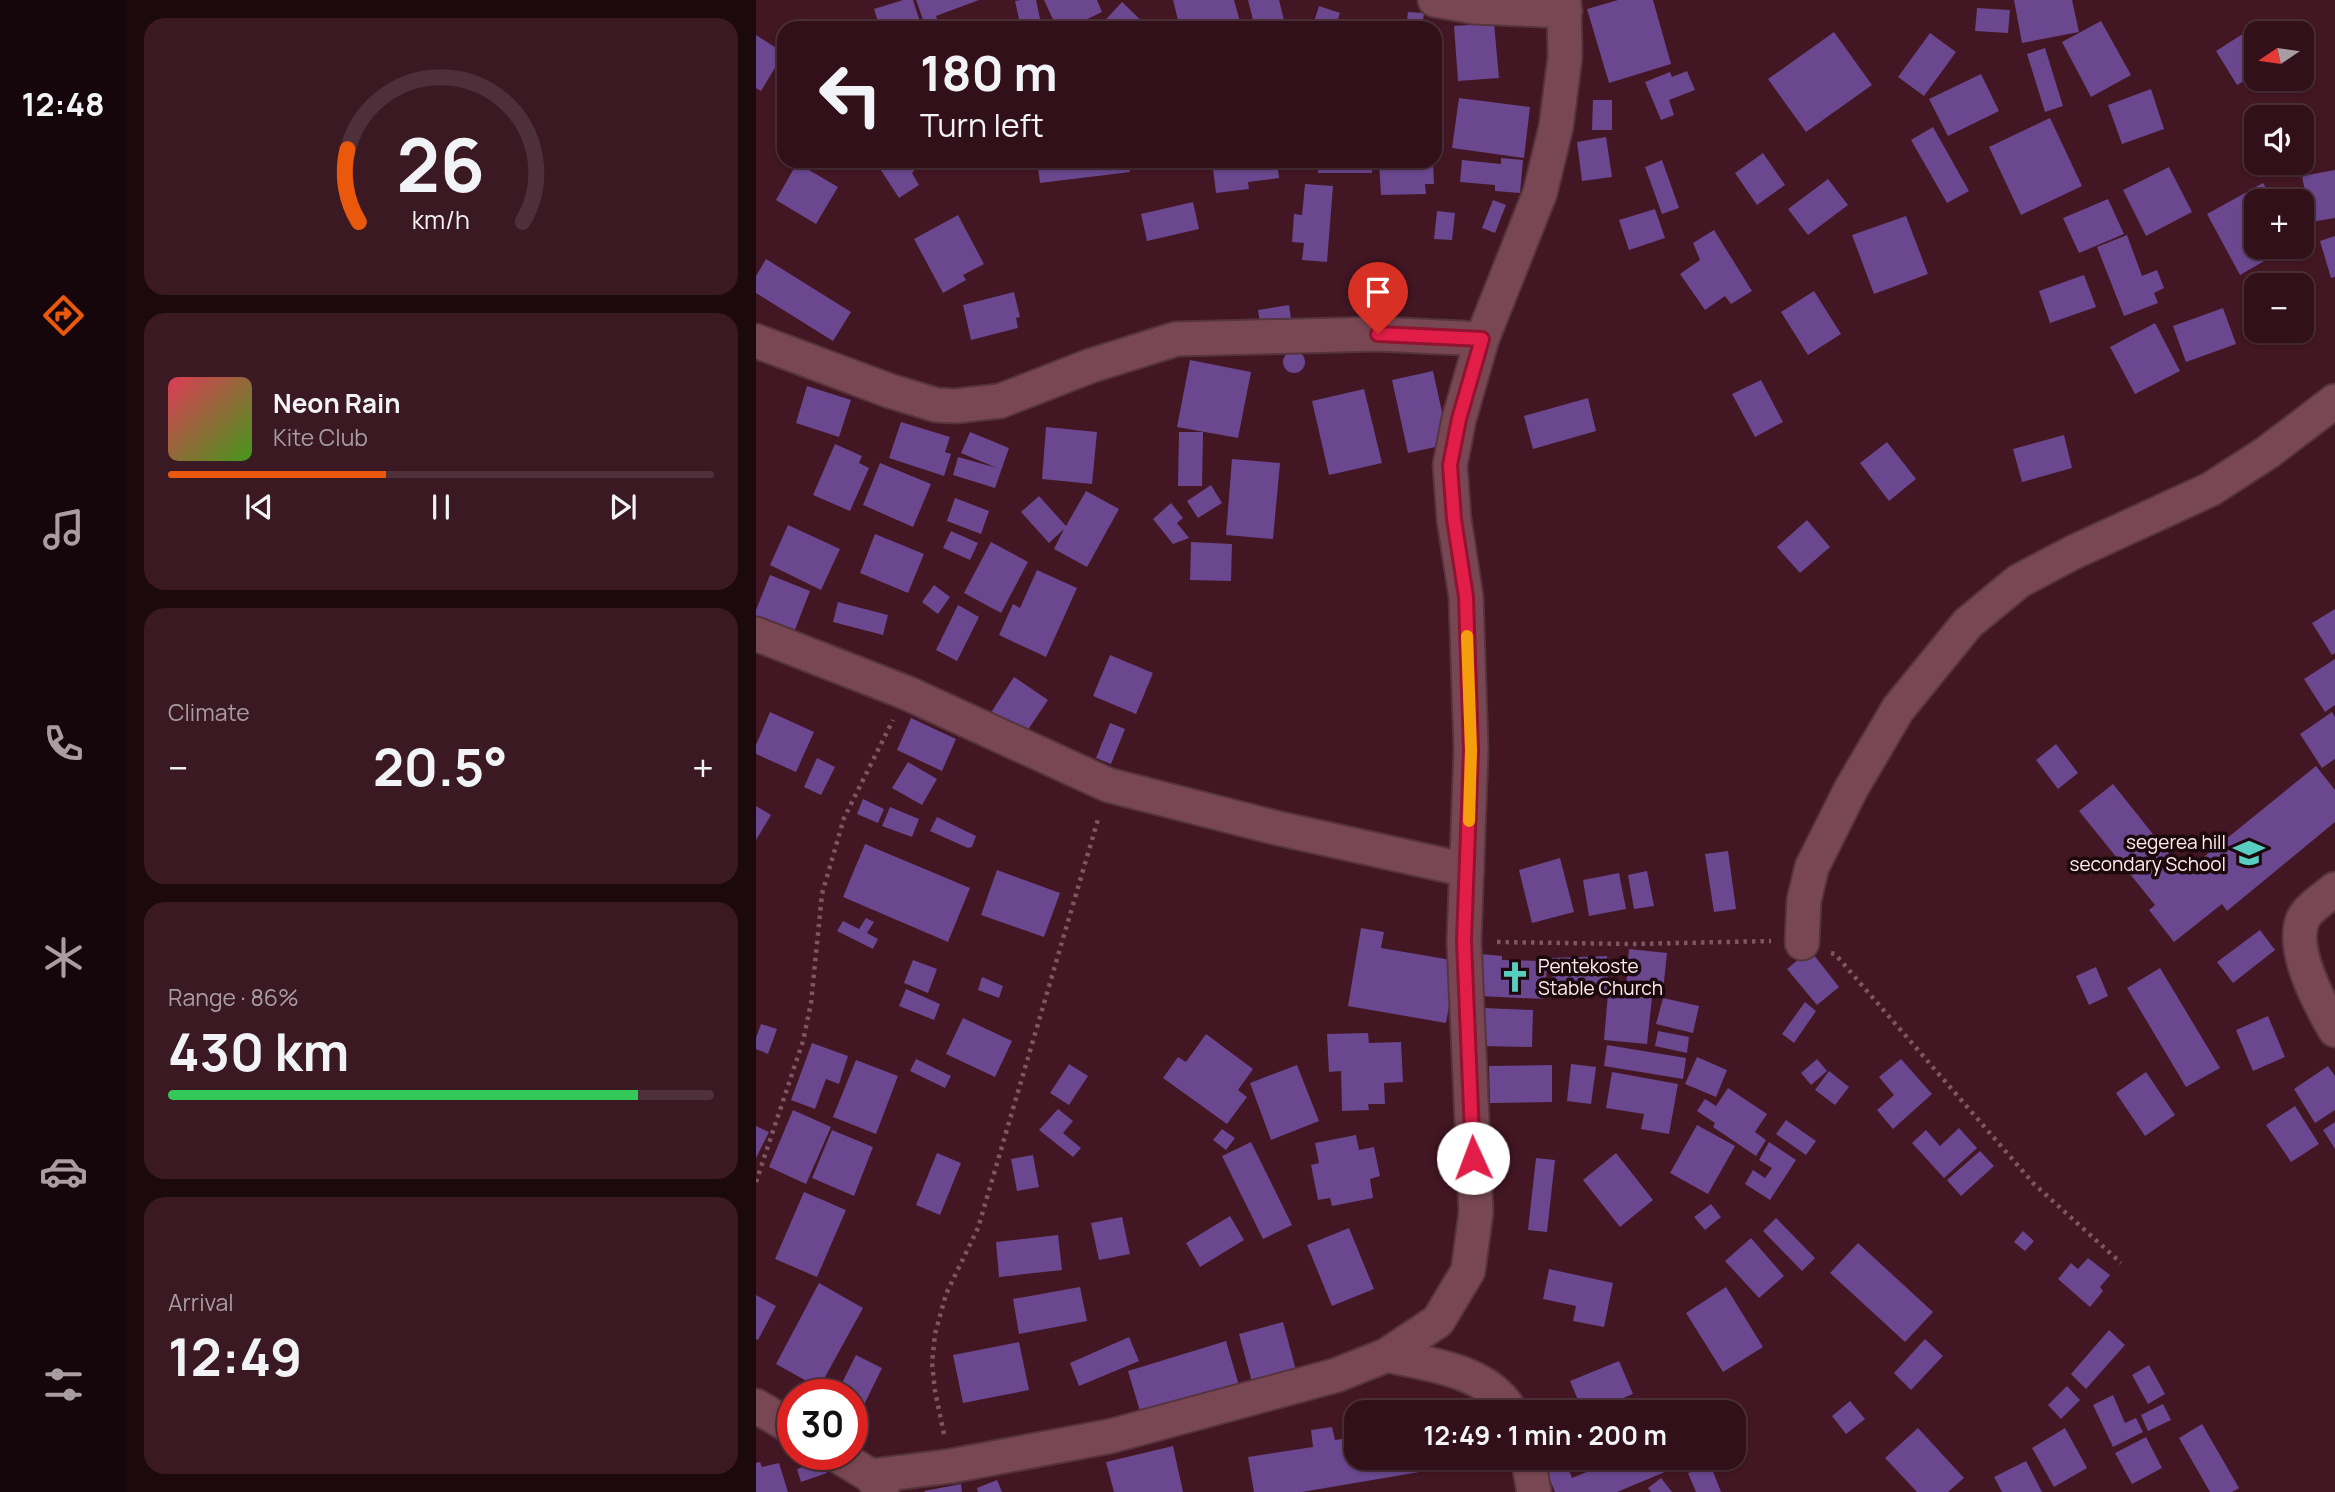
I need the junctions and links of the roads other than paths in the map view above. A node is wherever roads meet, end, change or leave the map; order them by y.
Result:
1 (1435, 0) edge
2 (1565, 6) edge
3 (1482, 339) junction
4 (756, 341) edge
5 (2335, 401) edge
6 (756, 634) edge
7 (1467, 870) junction
8 (2335, 889) edge
9 (1802, 943) road end
10 (2335, 1030) edge
11 (1387, 1355) junction
12 (1505, 1400) edge
13 (756, 1406) edge
14 (777, 1418) edge
15 (857, 1470) edge
16 (1530, 1470) edge
17 (877, 1484) edge
18 (1534, 1492) edge

1 - 2 street
2 - 3 street
3 - 4 street
3 - 7 street
5 - 9 street
6 - 7 street
7 - 11 street
8 - 10 street
11 - 12 street
11 - 17 street
13 - 14 street
15 - 17 street
16 - 18 street

